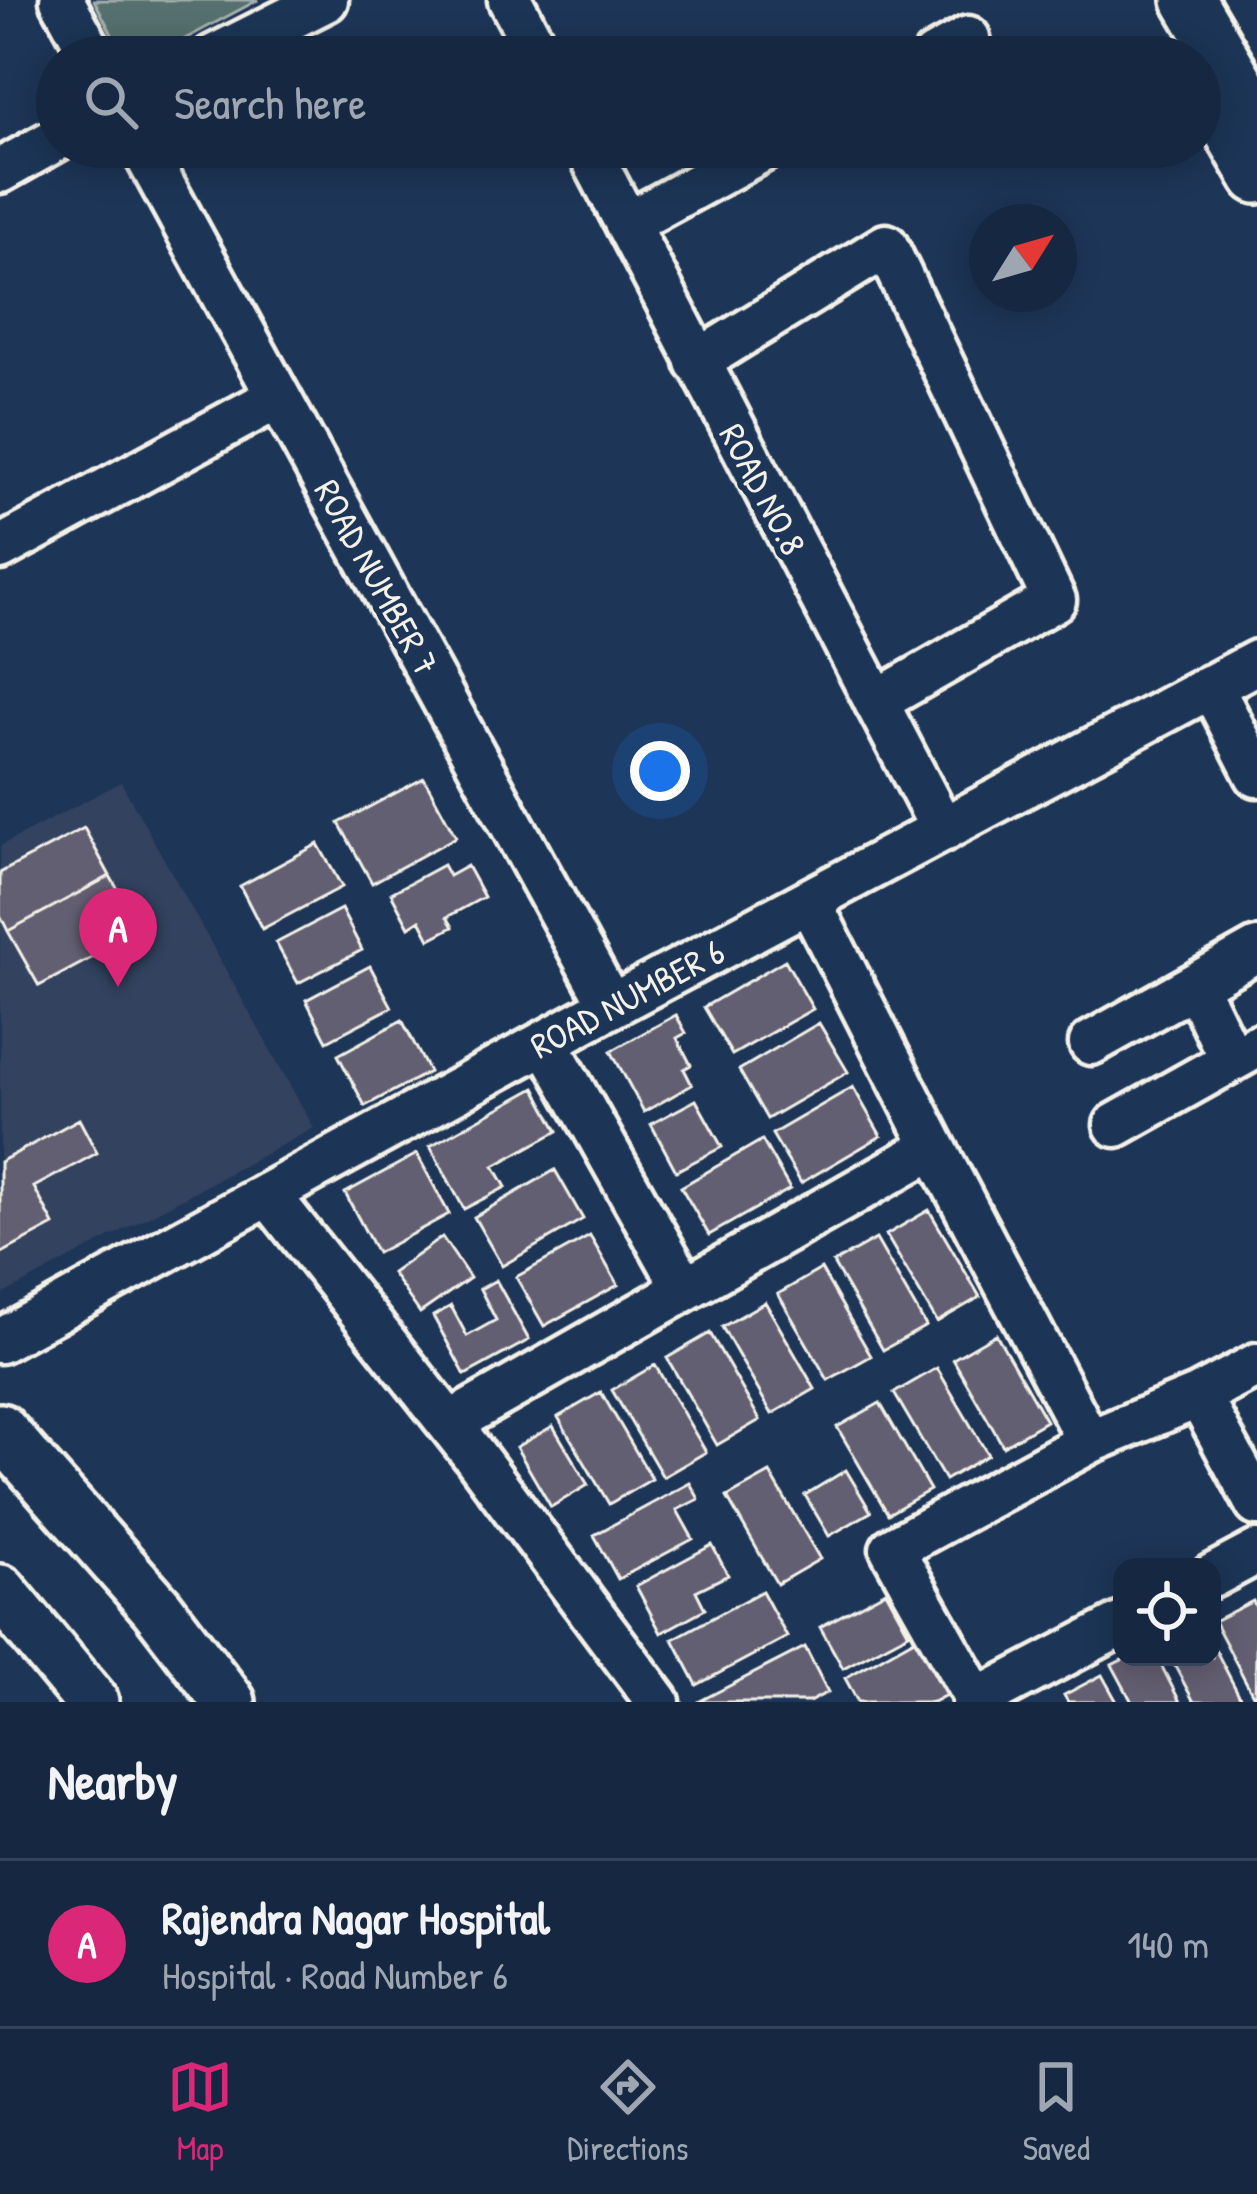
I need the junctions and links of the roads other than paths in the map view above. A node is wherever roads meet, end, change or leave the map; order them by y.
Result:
1 (62, 0) edge
2 (326, 0) edge
3 (510, 0) edge
4 (1153, 0) edge
5 (1190, 0) edge
6 (82, 36) edge
7 (255, 36) edge
8 (529, 36) edge
9 (1174, 36) edge
10 (1205, 36) edge
11 (1221, 73) edge
12 (1221, 108) edge
13 (36, 151) edge
14 (1255, 154) edge
15 (153, 168) edge
16 (597, 168) edge
17 (730, 168) edge
18 (0, 171) edge
19 (627, 224) junction
20 (697, 362) junction
21 (278, 397) junction
22 (0, 548) edge
23 (1257, 662) edge
24 (1211, 686) junction
25 (876, 702) junction
26 (1257, 775) edge
27 (943, 830) junction
28 (809, 901) junction
29 (1257, 950) edge
30 (1195, 985) junction
31 (611, 1006) junction
32 (546, 1042) junction
33 (1091, 1043) dead end
34 (1244, 1052) edge
35 (1116, 1125) dead end
36 (934, 1147) junction
37 (268, 1194) junction
38 (685, 1289) junction
39 (0, 1341) edge
40 (1257, 1365) edge
41 (1199, 1396) junction
42 (450, 1424) junction
43 (0, 1430) edge
44 (1088, 1442) junction
45 (1257, 1504) edge
46 (1257, 1552) edge
47 (1221, 1571) edge
48 (0, 1591) edge
49 (1113, 1629) edge
50 (976, 1701) edge
51 (92, 1702) edge
52 (229, 1702) edge
53 (658, 1702) edge

1 - 6 street
2 - 7 street
3 - 8 street
4 - 9 main road
5 - 10 main road
11 - 14 main road
12 - 14 main road
13 - 18 street
15 - 21 street, ROAD NUMBER 7
16 - 19 street, ROAD NO.8
17 - 19 street
19 - 20 street, ROAD NO.8
20 - 25 street, ROAD NO.8
20 - 25 street
21 - 22 street
21 - 31 street, ROAD NUMBER 7
23 - 24 street, ROAD NUMBER 6
24 - 26 street
24 - 27 street, ROAD NUMBER 6
25 - 27 street, ROAD NO.8
27 - 28 street, ROAD NUMBER 6
28 - 31 street, ROAD NUMBER 6
28 - 36 street
29 - 30 street
30 - 33 street
30 - 34 street
31 - 32 street, ROAD NUMBER 6
32 - 37 street, ROAD NUMBER 6
32 - 38 street
34 - 35 street
36 - 38 street
36 - 44 street
37 - 39 street, ROAD NUMBER 6
37 - 42 street
38 - 42 street
40 - 41 street
41 - 44 street
41 - 45 street
42 - 53 street
43 - 52 main road
44 - 50 street
46 - 47 street
48 - 51 main road
49 - 50 street

